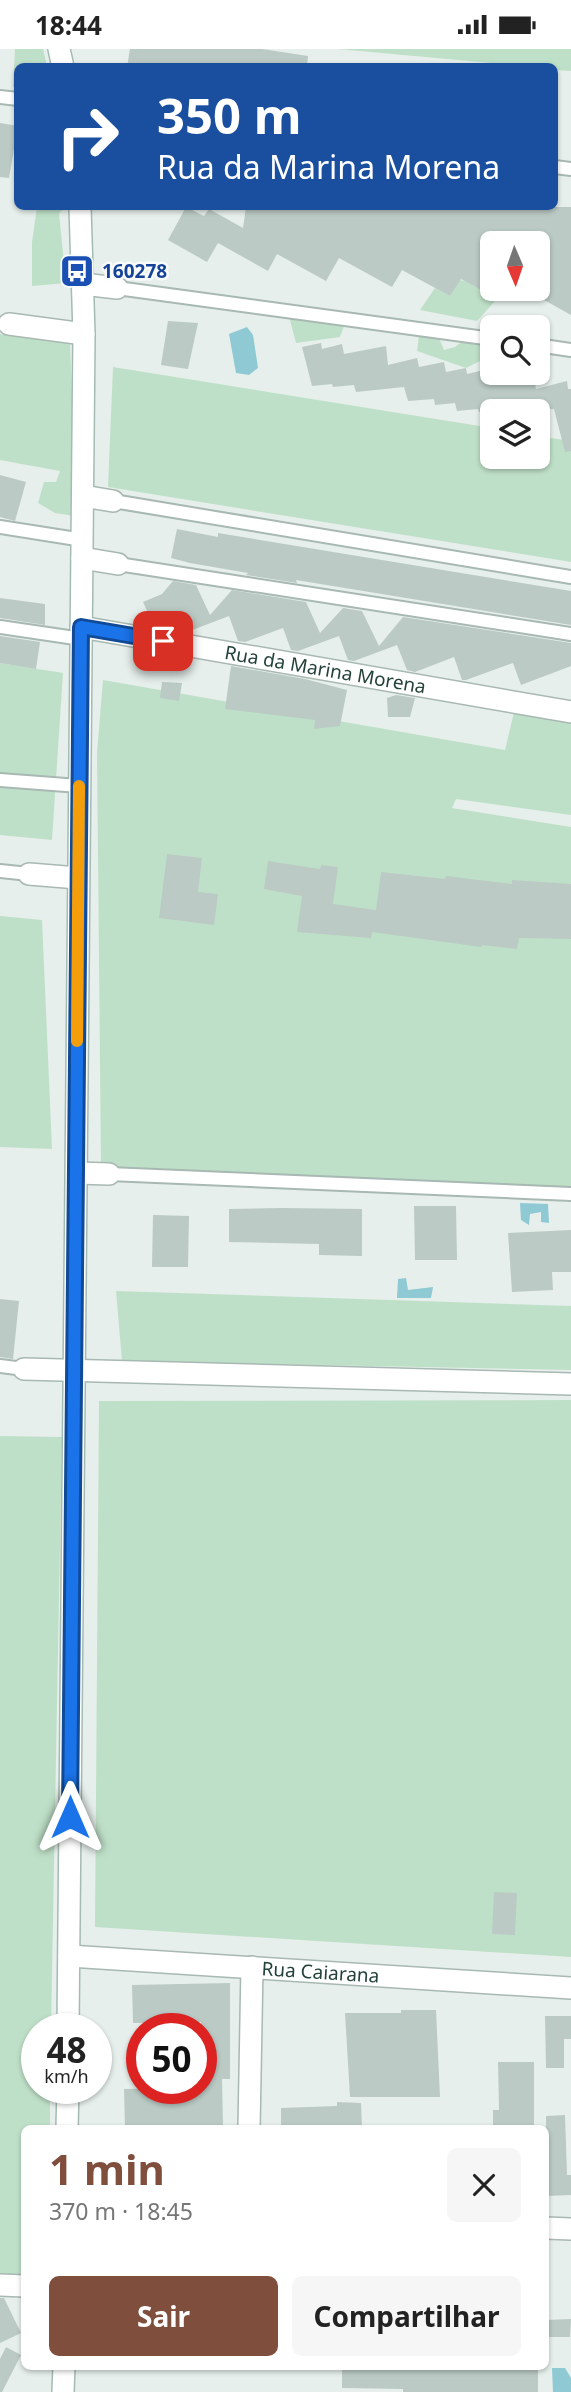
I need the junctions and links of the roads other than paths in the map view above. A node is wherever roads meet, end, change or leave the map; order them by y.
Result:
1 (79, 210) edge
2 (83, 284) junction
3 (117, 288) joint
4 (5, 323) edge
5 (84, 334) junction
6 (480, 337) edge
7 (550, 347) edge
8 (571, 350) edge
9 (83, 496) junction
10 (113, 501) joint
11 (0, 527) edge
12 (82, 549) junction
13 (118, 564) joint
14 (571, 577) edge
15 (0, 627) edge
16 (81, 633) junction
17 (571, 634) edge
18 (571, 712) edge
19 (0, 780) edge
20 (79, 786) junction
21 (0, 871) edge
22 (29, 874) joint
23 (78, 878) junction
24 (77, 1173) junction
25 (109, 1174) joint
26 (571, 1194) edge
27 (0, 1366) edge
28 (24, 1369) joint
29 (74, 1371) junction
30 (571, 1384) edge
31 (69, 1956) junction
32 (252, 1967) junction
33 (571, 1988) edge
34 (68, 2013) edge
35 (68, 2104) edge
36 (67, 2125) edge
37 (249, 2125) edge
38 (549, 2228) edge
39 (571, 2229) edge
40 (0, 2285) edge
41 (21, 2286) edge
42 (64, 2370) edge
43 (64, 2392) edge

1 - 2 street
2 - 3 street
2 - 5 street
3 - 6 lane
4 - 5 street
5 - 9 street
7 - 8 lane
9 - 10 street
9 - 12 street
10 - 14 lane
11 - 12 lane
12 - 13 street
12 - 16 street
13 - 17 lane
15 - 16 lane
16 - 18 street, Rua da Marina Morena
16 - 20 street
19 - 20 lane
20 - 23 street
21 - 22 lane
22 - 23 street
23 - 24 street
24 - 25 street
24 - 29 street
25 - 26 lane
27 - 28 lane
28 - 29 street
29 - 30 street
29 - 31 street
31 - 32 street, Rua Caiarana
31 - 34 street
32 - 33 street, Rua Caiarana
32 - 37 street
35 - 36 street
38 - 39 street
40 - 41 street
42 - 43 street

